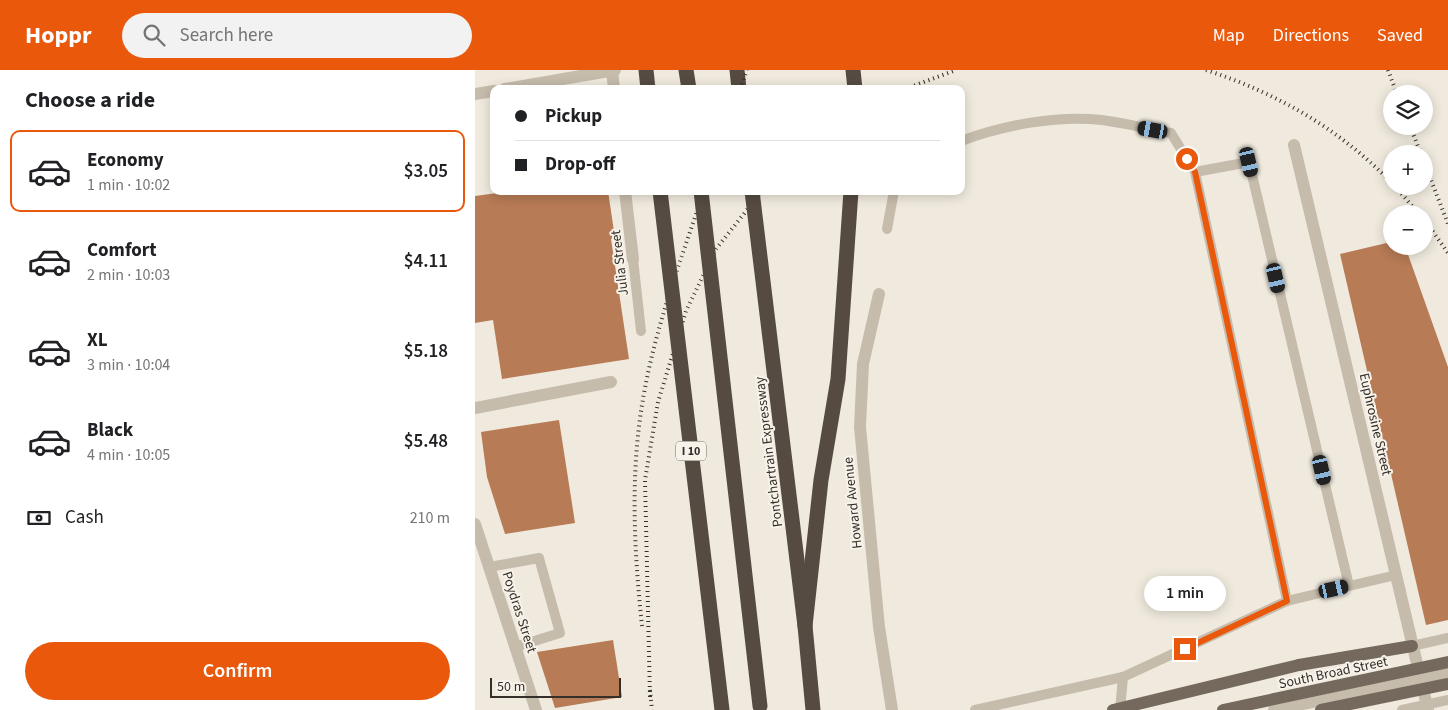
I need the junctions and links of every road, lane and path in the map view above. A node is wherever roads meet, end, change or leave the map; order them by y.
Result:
1 (646, 70) edge
2 (687, 70) edge
3 (737, 70) edge
4 (853, 70) edge
5 (613, 71) edge
6 (529, 85) edge
7 (614, 85) edge
8 (648, 85) edge
9 (689, 85) edge
10 (739, 85) edge
11 (855, 85) edge
12 (490, 91) edge
13 (475, 94) edge
14 (965, 140) edge
15 (1294, 145) dead end
16 (1195, 172) junction
17 (625, 195) edge
18 (660, 195) edge
19 (701, 195) edge
20 (752, 195) edge
21 (851, 195) edge
22 (893, 195) edge
23 (887, 229) dead end
24 (633, 259) joint
25 (879, 294) dead end
26 (641, 331) dead end
27 (611, 382) dead end
28 (475, 408) edge
29 (475, 524) edge
30 (489, 567) junction
31 (1396, 576) junction
32 (1349, 586) junction
33 (1287, 601) junction
34 (805, 626) junction
35 (1448, 638) edge
36 (1412, 646) junction
37 (515, 647) junction
38 (1448, 662) edge
39 (1448, 674) edge
40 (1123, 677) junction
41 (1421, 681) junction
42 (1448, 684) edge
43 (1448, 700) edge
44 (1428, 707) edge
45 (761, 708) edge
46 (536, 710) edge
47 (722, 710) edge
48 (813, 710) edge
49 (891, 710) edge
50 (975, 710) edge
51 (1113, 710) edge
52 (1120, 710) edge
53 (1223, 710) edge
54 (1274, 710) edge
55 (1321, 710) edge
56 (1402, 710) edge

1 - 8 highway
2 - 9 highway
3 - 10 highway
4 - 11 highway
5 - 6 street
5 - 7 street
12 - 13 street
14 - 16 lane
15 - 31 street, Euphrosine Street
16 - 32 lane
16 - 33 lane
17 - 24 street, Julia Street
18 - 47 highway, I 10, bridge
19 - 45 highway, bridge
20 - 34 highway, Pontchartrain Expressway, bridge
21 - 34 highway, bridge
22 - 23 lane
24 - 26 lane, Julia Street
25 - 49 street, Howard Avenue
27 - 28 street
29 - 30 street, Poydras Street
30 - 37 street, Poydras Street
30 - 37 lane
31 - 32 lane
31 - 36 street, Euphrosine Street
32 - 33 lane
33 - 40 lane
34 - 48 highway, Pontchartrain Expressway
35 - 36 lane
36 - 41 street, Euphrosine Street
36 - 51 main road, bridge
37 - 46 street, Poydras Street
38 - 53 main road, South Broad Street, bridge
39 - 41 street
40 - 50 lane
40 - 52 lane
41 - 44 street, Euphrosine Street
41 - 54 street
42 - 55 main road, bridge
43 - 44 lane
44 - 56 lane

